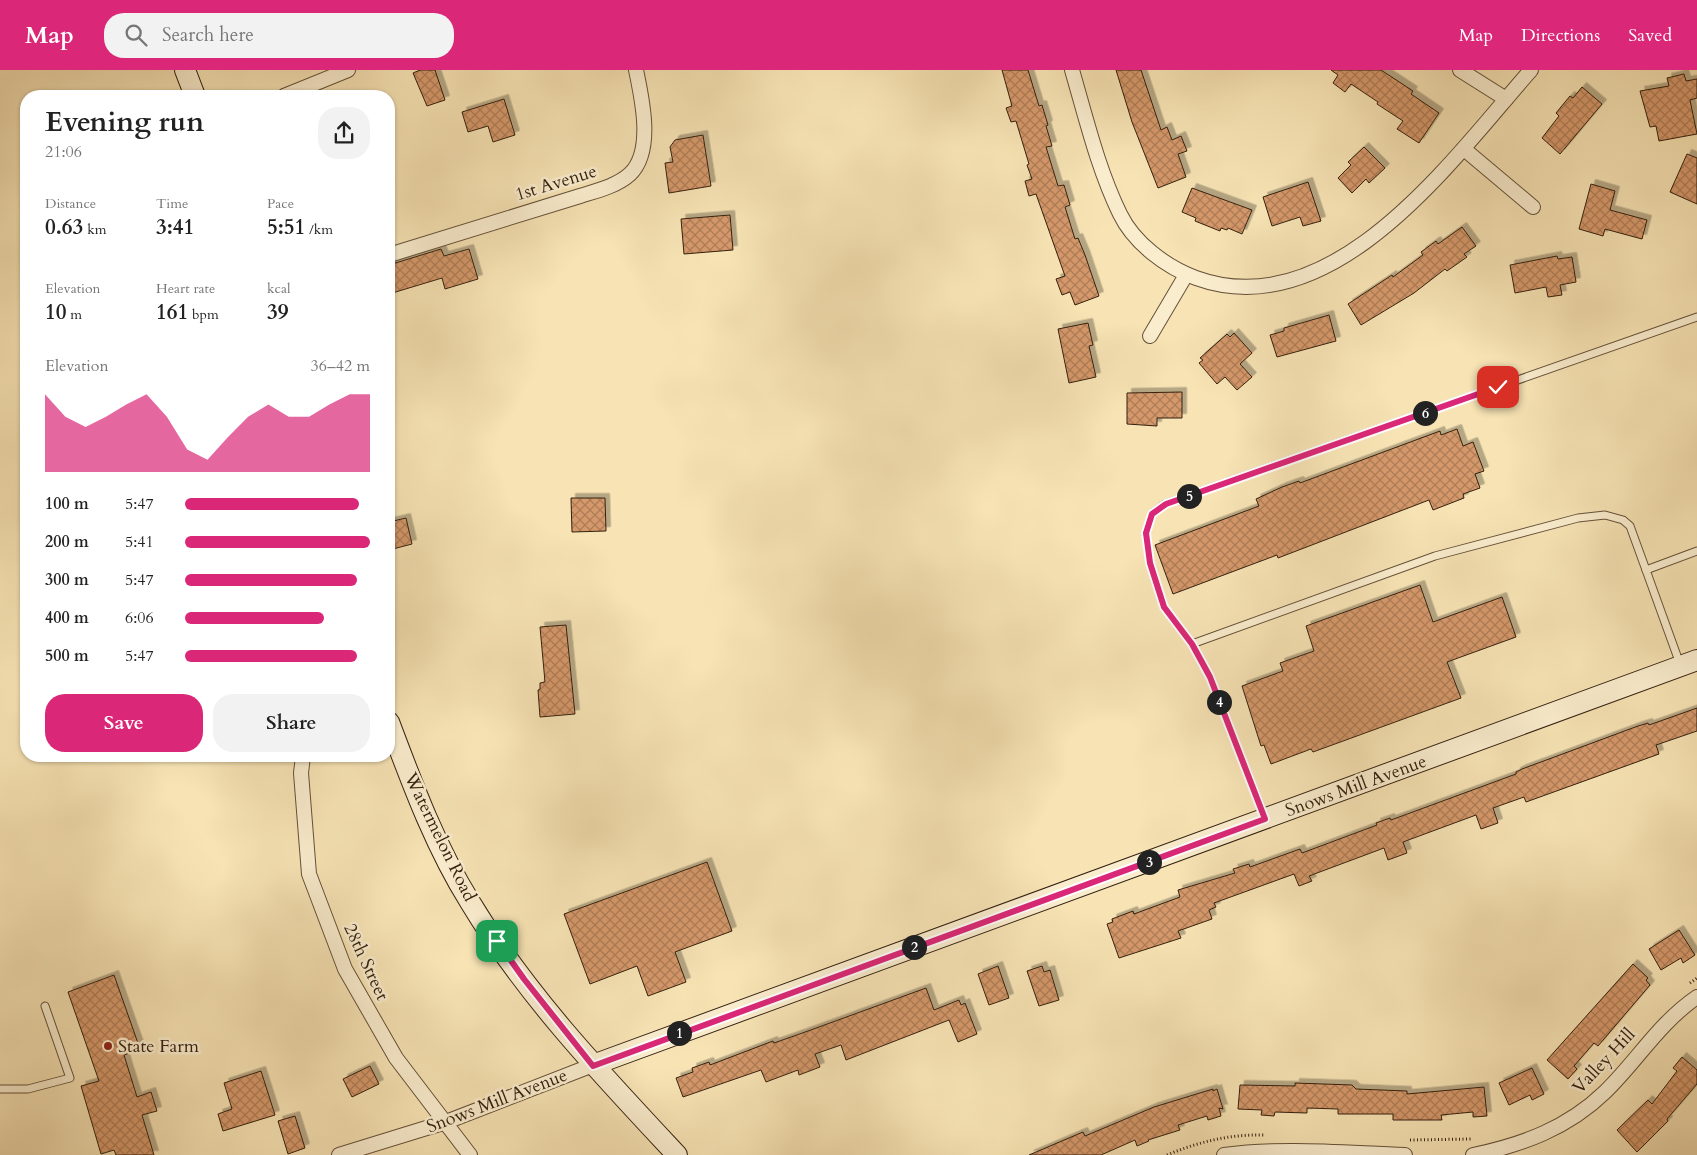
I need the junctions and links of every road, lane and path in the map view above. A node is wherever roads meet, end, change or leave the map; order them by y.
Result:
1 (185, 70) edge
2 (348, 70) edge
3 (636, 70) edge
4 (1072, 70) edge
5 (1460, 70) edge
6 (1532, 70) edge
7 (193, 90) edge
8 (299, 90) edge
9 (1506, 99) junction
10 (1464, 149) junction
11 (1533, 207) dead end
12 (395, 253) edge
13 (1186, 275) junction
14 (1697, 317) edge
15 (1150, 336) dead end
16 (1697, 551) edge
17 (1646, 570) junction
18 (1192, 644) junction
19 (1689, 663) edge
20 (395, 738) edge
21 (302, 762) edge
22 (1265, 819) junction
23 (1697, 978) edge
24 (1682, 988) dead end
25 (1697, 997) edge
26 (45, 1006) dead end
27 (1614, 1058) dead end
28 (593, 1066) junction
29 (1595, 1079) dead end
30 (0, 1089) edge
31 (446, 1122) junction
32 (1272, 1135) dead end
33 (1479, 1138) dead end
34 (1402, 1139) dead end
35 (339, 1155) edge
36 (470, 1155) edge
37 (677, 1155) edge
38 (1167, 1155) edge
39 (1224, 1155) edge
40 (1405, 1155) edge
41 (1473, 1155) edge

1 - 7 main road
2 - 8 street
3 - 12 street, 1st Avenue
4 - 13 street
5 - 9 street
6 - 9 street
9 - 10 street
10 - 11 street
10 - 13 street
13 - 15 street
14 - 18 lane
16 - 17 lane
17 - 18 lane
17 - 19 lane
18 - 22 lane
19 - 22 main road, Snows Mill Avenue
20 - 28 main road, Watermelon Road
21 - 31 street, 28th Street
22 - 28 main road, Snows Mill Avenue
23 - 24 path
25 - 41 street, Valley Hill
26 - 30 lane
27 - 29 path
28 - 31 street, Snows Mill Avenue
28 - 37 main road, Watermelon Road
31 - 35 street, Snows Mill Avenue
31 - 36 street, 28th Street
32 - 38 path
33 - 34 path
39 - 40 street

